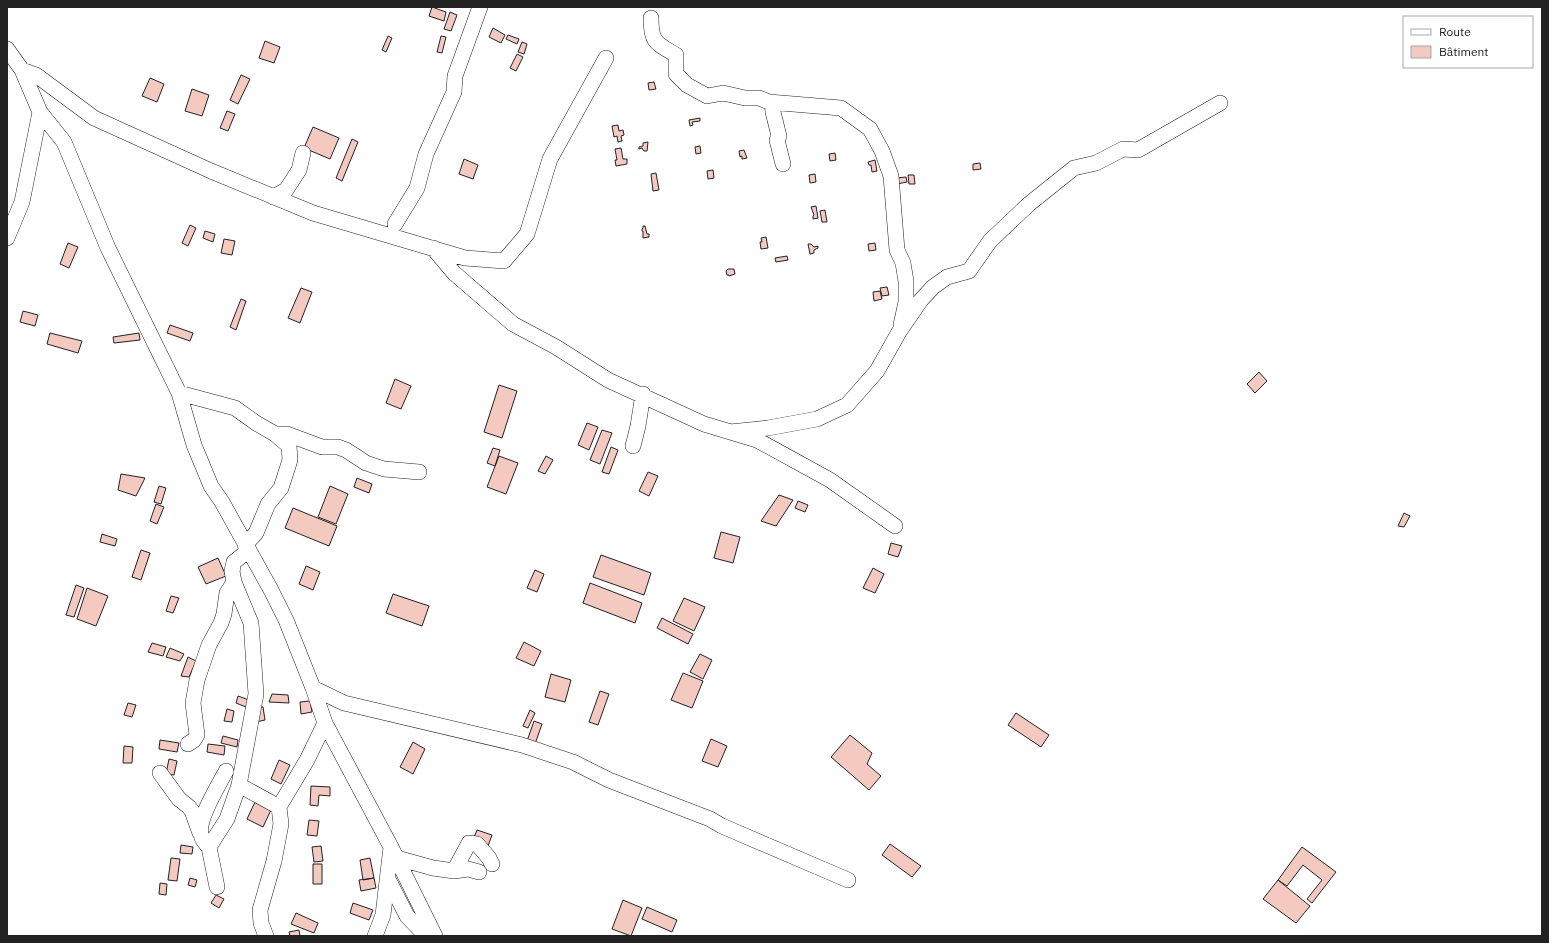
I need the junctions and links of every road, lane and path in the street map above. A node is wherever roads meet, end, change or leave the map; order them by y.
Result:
1 (480, 7) edge
2 (651, 18) dead end
3 (7, 49) edge
4 (606, 58) dead end
5 (22, 70) junction
6 (772, 102) junction
7 (1220, 103) dead end
8 (40, 112) junction
9 (303, 153) dead end
10 (784, 155) dead end
11 (273, 197) junction
12 (395, 224) dead end
13 (7, 238) edge
14 (432, 248) junction
15 (899, 332) junction
16 (179, 393) junction
17 (643, 394) junction
18 (730, 432) junction
19 (275, 434) junction
20 (633, 446) dead end
21 (419, 472) dead end
22 (895, 526) dead end
23 (247, 547) junction
24 (234, 582) junction
25 (313, 688) junction
26 (325, 723) junction
27 (188, 744) dead end
28 (226, 771) dead end
29 (160, 773) dead end
30 (239, 785) junction
31 (279, 807) junction
32 (200, 832) junction
33 (209, 847) junction
34 (394, 853) junction
35 (454, 871) junction
36 (387, 878) junction
37 (848, 880) dead end
38 (217, 887) dead end
39 (266, 936) edge
40 (375, 936) edge
41 (426, 936) edge
42 (435, 936) edge

1 - 12 street
2 - 6 street
3 - 5 street
4 - 14 street
5 - 8 street
5 - 11 street
6 - 10 street
6 - 15 street
7 - 15 street
8 - 13 street
8 - 16 street
9 - 11 street
11 - 14 street
14 - 17 street
15 - 18 street
16 - 19 street
16 - 23 street
17 - 18 street
17 - 20 street
18 - 22 street
19 - 21 street
19 - 23 street
23 - 24 street
23 - 25 street
24 - 27 street
24 - 30 street
25 - 26 street
25 - 37 street
26 - 31 street
26 - 34 street
28 - 32 street
29 - 32 street
30 - 31 street
30 - 33 street
31 - 39 street
32 - 33 street
33 - 38 street
34 - 35 street
34 - 36 street
34 - 42 street
35 - 35 street
36 - 40 street
36 - 41 street

